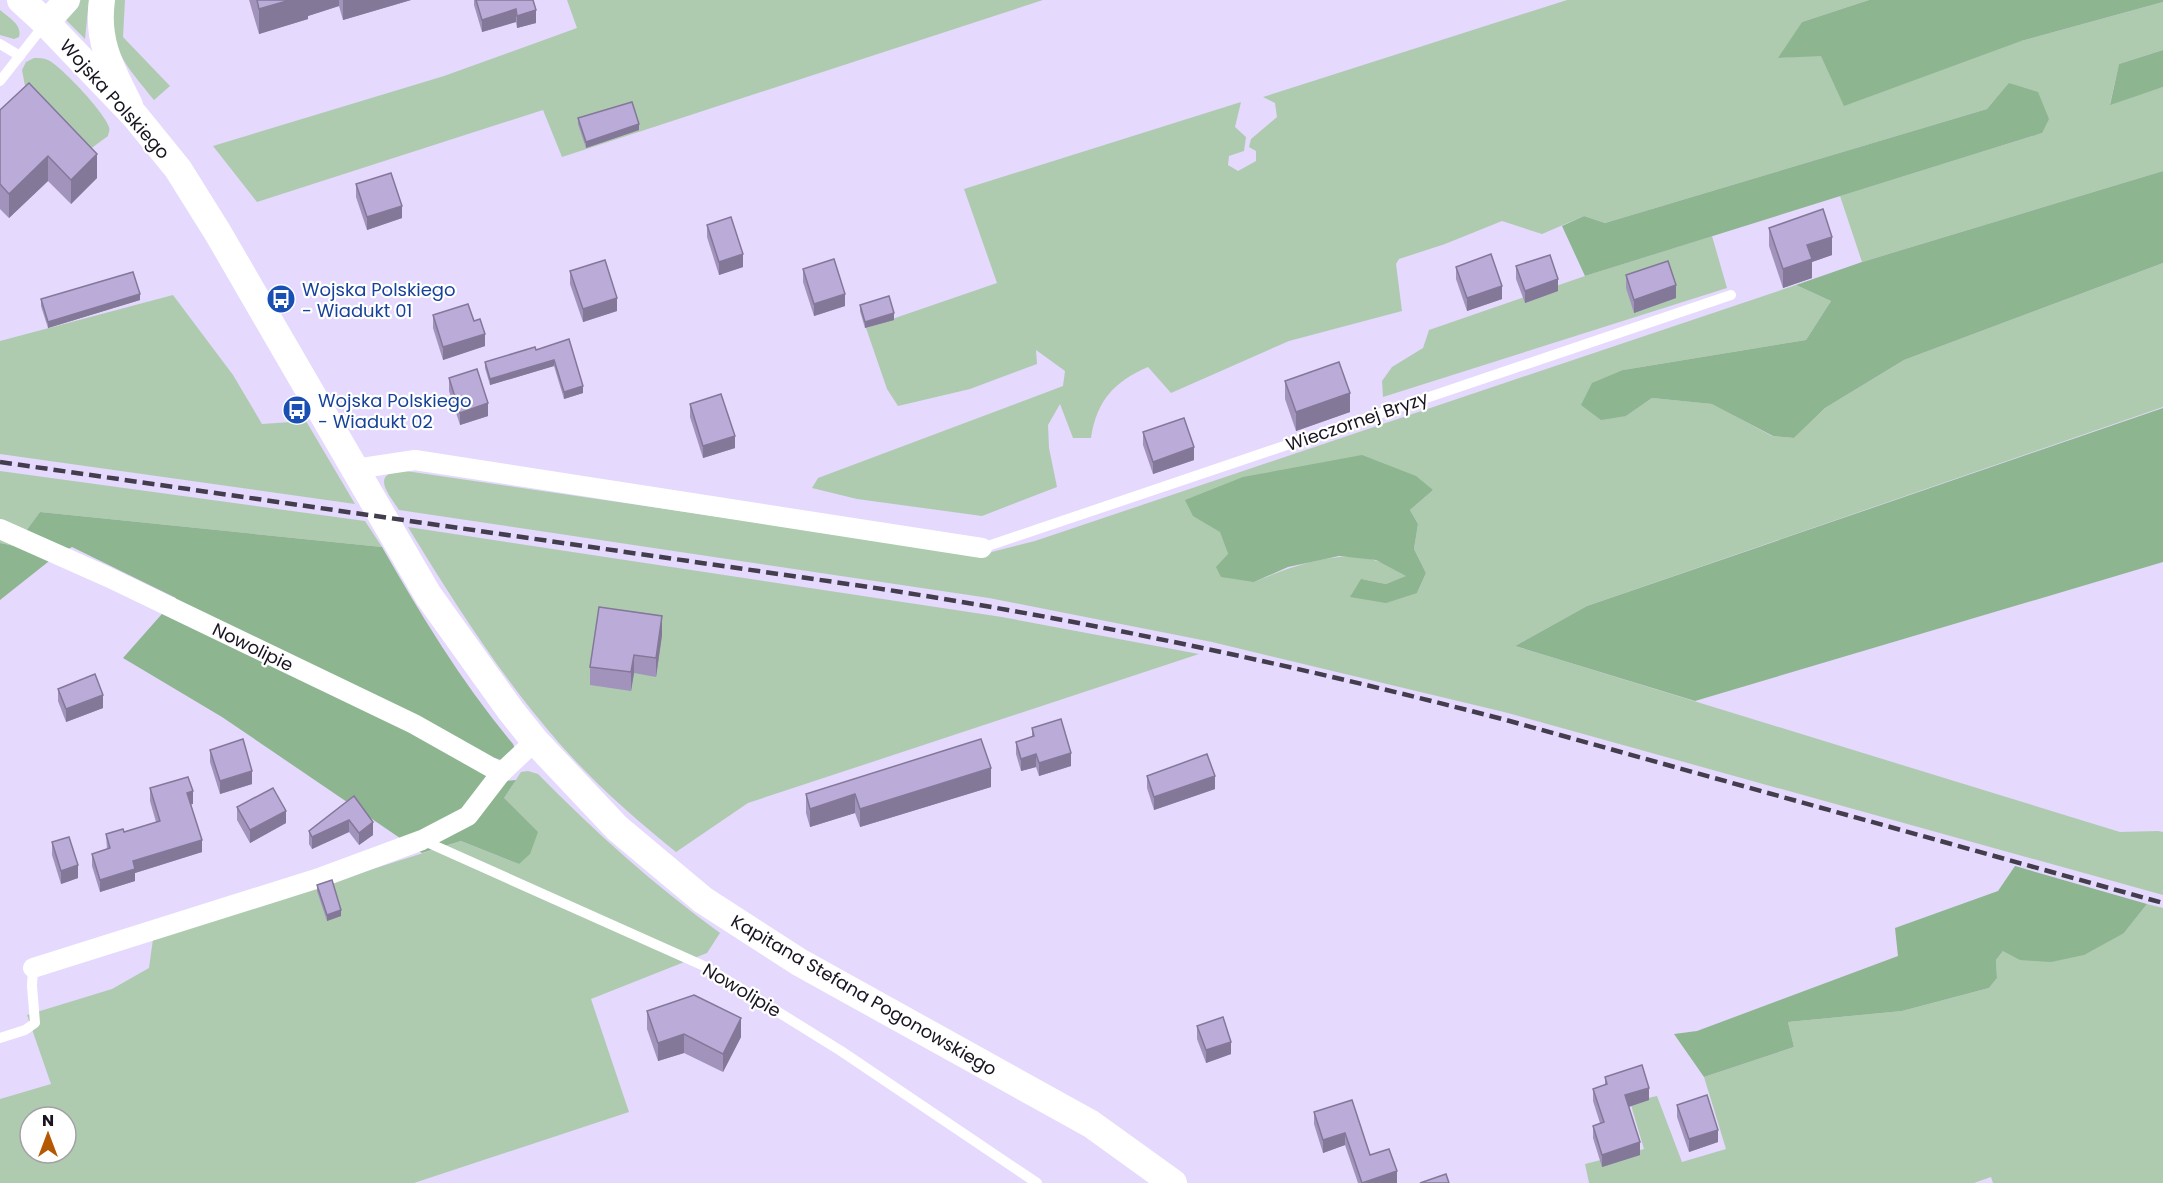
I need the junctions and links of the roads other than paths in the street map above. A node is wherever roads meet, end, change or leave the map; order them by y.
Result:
1 (67, 0) edge
2 (102, 0) edge
3 (31, 7) edge
4 (0, 44) edge
5 (20, 56) junction
6 (0, 81) edge
7 (135, 116) junction
8 (1731, 295) dead end
9 (355, 469) junction
10 (0, 529) edge
11 (982, 548) joint
12 (535, 741) junction
13 (501, 773) junction
14 (422, 840) junction
15 (33, 968) joint
16 (0, 1038) edge
17 (1037, 1183) edge
18 (1173, 1183) edge

1 - 3 street, Wojska Polskiego
2 - 7 street
3 - 5 lane
3 - 7 main road, Wojska Polskiego
4 - 5 lane
5 - 6 lane
7 - 9 main road, Wojska Polskiego
8 - 11 lane, Wieczornej Bryzy
9 - 11 street
9 - 12 main road, Kapitana Stefana Pogonowskiego
10 - 13 street, Nowolipie
12 - 13 street
12 - 18 main road, Kapitana Stefana Pogonowskiego
13 - 14 street
14 - 15 street
14 - 17 lane, Nowolipie
15 - 16 lane

